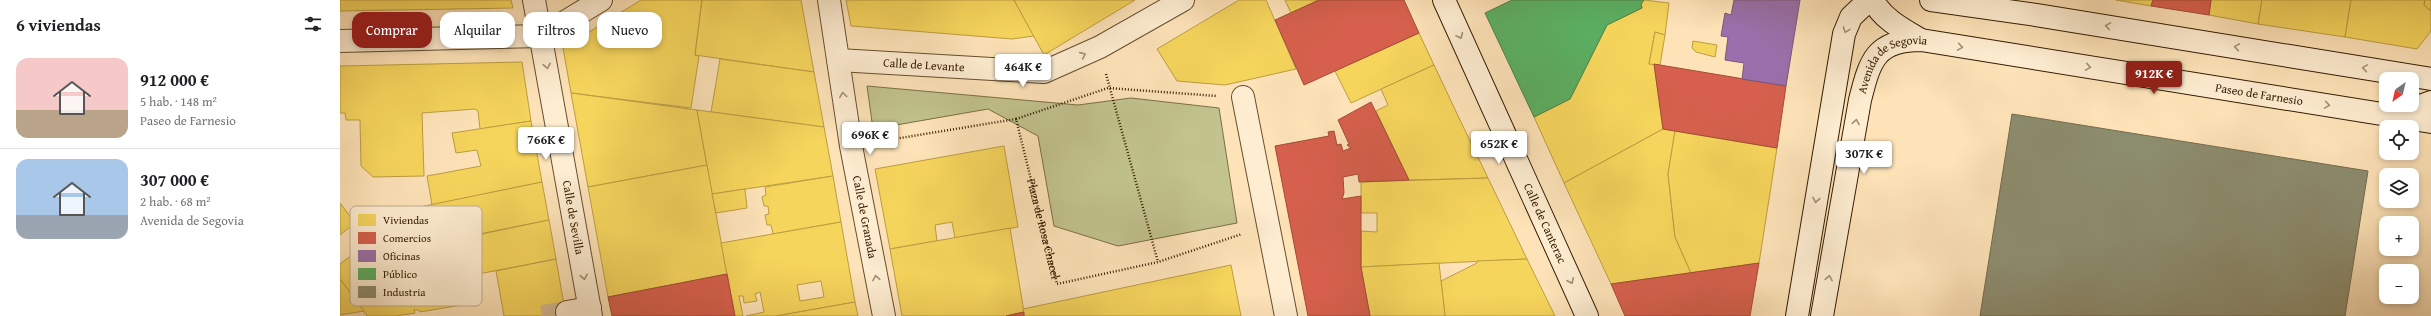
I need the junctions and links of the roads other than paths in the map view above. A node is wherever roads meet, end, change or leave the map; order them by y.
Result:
1 (534, 0) edge
2 (601, 0) edge
3 (829, 0) edge
4 (1184, 0) edge
5 (1444, 0) edge
6 (1868, 0) edge
7 (1873, 0) edge
8 (1931, 0) edge
9 (537, 12) edge
10 (581, 12) edge
11 (523, 36) edge
12 (1921, 40) junction
13 (340, 41) edge
14 (544, 48) edge
15 (838, 60) junction
16 (2431, 79) edge
17 (1243, 97) road end
18 (2431, 102) edge
19 (2392, 115) junction
20 (2431, 122) edge
21 (567, 312) dead end
22 (590, 312) edge
23 (884, 316) edge
24 (1286, 316) edge
25 (1587, 316) edge
26 (1797, 316) edge
27 (1822, 316) edge

1 - 9 street, Calle de Sevilla
2 - 10 street
3 - 15 street, Calle de Granada
15 -> 4 street, Calle de Levante
5 -> 25 street, Calle de Canterac
6 -> 26 street, Avenida de Segovia
7 - 12 street, Avenida de Segovia
16 -> 8 street
11 - 13 street
12 -> 19 street, Paseo de Farnesio
27 -> 12 street, Avenida de Segovia
14 -> 22 street, Calle de Sevilla
23 -> 15 street, Calle de Granada
17 - 24 street
18 - 19 street
19 - 20 street, Paseo de Farnesio
21 - 22 street

